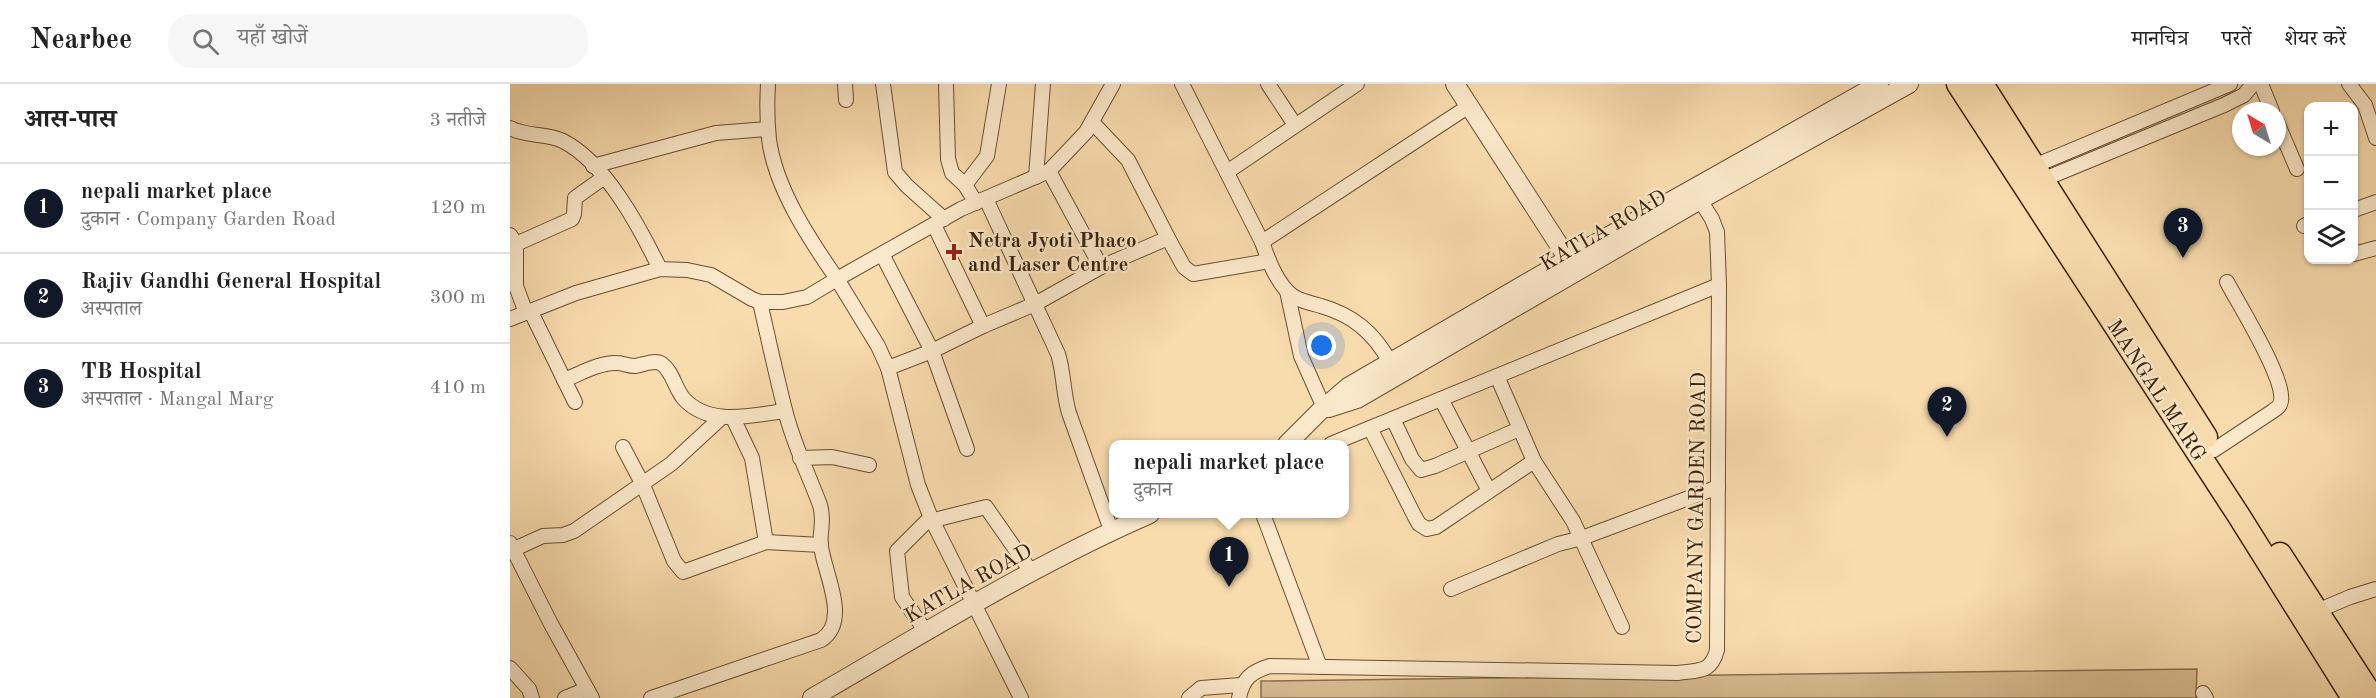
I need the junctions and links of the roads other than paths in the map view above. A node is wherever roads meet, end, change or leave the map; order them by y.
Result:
1 (768, 84) edge
2 (845, 84) edge
3 (883, 84) edge
4 (946, 84) edge
5 (999, 84) edge
6 (1043, 84) edge
7 (1113, 84) edge
8 (1182, 84) edge
9 (1268, 84) edge
10 (1357, 84) edge
11 (1455, 84) edge
12 (1852, 84) edge
13 (1879, 84) edge
14 (1909, 84) edge
15 (1958, 84) edge
16 (1982, 84) edge
17 (2230, 84) edge
18 (2253, 84) edge
19 (2261, 84) edge
20 (2349, 84) edge
21 (846, 100) dead end
22 (2268, 102) edge
23 (1844, 105) junction
24 (1469, 106) junction
25 (1092, 122) junction
26 (1295, 126) junction
27 (510, 128) edge
28 (768, 129) junction
29 (2375, 133) edge
30 (2286, 143) edge
31 (593, 166) junction
32 (2297, 169) dead end
33 (1049, 171) junction
34 (1227, 172) junction
35 (2038, 173) junction
36 (1036, 177) junction
37 (603, 178) junction
38 (965, 184) junction
39 (1697, 194) junction
40 (981, 201) junction
41 (2376, 202) edge
42 (2358, 209) edge
43 (939, 222) junction
44 (1168, 238) junction
45 (513, 239) edge
46 (1262, 242) junction
47 (2376, 248) edge
48 (2358, 253) edge
49 (882, 254) junction
50 (1578, 259) junction
51 (1269, 261) junction
52 (1101, 267) junction
53 (660, 269) junction
54 (837, 279) junction
55 (2227, 282) dead end
56 (1719, 285) junction
57 (1287, 291) junction
58 (760, 302) junction
59 (1035, 304) junction
60 (529, 313) junction
61 (510, 320) edge
62 (983, 326) junction
63 (932, 351) junction
64 (1414, 357) junction
65 (1390, 362) junction
66 (888, 368) junction
67 (1497, 376) junction
68 (564, 380) junction
69 (1441, 399) junction
70 (575, 402) dead end
71 (1323, 410) junction
72 (785, 411) junction
73 (728, 417) junction
74 (1393, 419) junction
75 (1370, 428) junction
76 (1519, 429) junction
77 (1291, 440) edge
78 (1341, 440) edge
79 (623, 447) dead end
80 (967, 450) dead end
81 (2214, 450) junction
82 (1468, 451) junction
83 (800, 458) junction
84 (1534, 461) junction
85 (869, 465) dead end
86 (643, 485) junction
87 (1718, 487) junction
88 (1489, 491) junction
89 (1139, 518) edge
90 (1265, 518) edge
91 (932, 521) junction
92 (1111, 530) junction
93 (1582, 538) junction
94 (766, 542) junction
95 (821, 545) junction
96 (511, 548) edge
97 (1032, 573) junction
98 (2376, 588) edge
99 (1451, 589) dead end
100 (974, 605) junction
101 (2317, 611) junction
102 (1622, 627) dead end
103 (926, 632) junction
104 (2342, 665) junction
105 (1320, 667) junction
106 (510, 668) edge
107 (1240, 692) edge
108 (590, 693) edge
109 (532, 698) edge
110 (565, 698) edge
111 (651, 698) edge
112 (812, 698) edge
113 (1021, 698) edge
114 (1189, 698) edge
115 (2353, 698) edge
116 (2373, 698) edge

1 - 28 street
2 - 21 street
3 - 43 street
4 - 38 street
5 - 38 street
6 - 36 street
7 - 25 street
8 - 34 street
9 - 26 street
10 - 26 street
11 - 24 street
12 - 23 street
13 - 23 street, KATLA ROAD
14 - 39 street, KATLA ROAD
15 - 104 main road, MANGAL MARG
16 - 35 main road, MANGAL MARG
17 - 35 street
18 - 35 street
19 - 22 street
20 - 29 street
23 - 39 street, KATLA ROAD
24 - 46 street
24 - 50 street
25 - 33 street
25 - 44 street
26 - 34 street
27 - 31 street
28 - 31 street
28 - 54 street
30 - 32 street
31 - 37 street
33 - 36 street
33 - 52 street
34 - 46 street
35 - 81 main road, MANGAL MARG
36 - 40 street
37 - 45 street
37 - 53 street
38 - 40 street
39 - 50 street, KATLA ROAD
39 - 56 street, COMPANY GARDEN ROAD
40 - 43 street
40 - 59 street
41 - 42 street
43 - 49 street
43 - 62 street
44 - 51 street
44 - 52 street
45 - 60 street
46 - 51 street
47 - 48 street
49 - 54 street
49 - 63 street
50 - 64 street, KATLA ROAD
51 - 57 street
52 - 59 street
53 - 58 street
53 - 60 street
54 - 58 street
54 - 66 street
55 - 81 street
56 - 67 street
56 - 87 street, COMPANY GARDEN ROAD
57 - 65 street
57 - 71 street
58 - 72 street
59 - 62 street
59 - 92 street
60 - 61 street
60 - 68 street
62 - 63 street
63 - 66 street
63 - 80 street
64 - 65 street, KATLA ROAD
64 - 71 street, KATLA ROAD
65 - 71 street, KATLA ROAD
66 - 91 street
67 - 69 street
67 - 76 street
68 - 70 street
68 - 73 street
69 - 74 street
69 - 82 street
71 - 77 street, KATLA ROAD
72 - 73 street
72 - 83 street
73 - 86 street
73 - 94 street
74 - 75 street
74 - 82 street
75 - 78 street
75 - 88 street
76 - 82 street
76 - 84 street
79 - 86 street
81 - 101 main road, MANGAL MARG
82 - 88 street
83 - 85 street
83 - 95 street
84 - 88 street
84 - 93 street
86 - 94 street
86 - 96 street
87 - 93 street
87 - 105 street, COMPANY GARDEN ROAD
89 - 92 street, KATLA ROAD
90 - 105 street
91 - 97 street
91 - 100 street
91 - 103 street
92 - 97 street, KATLA ROAD
93 - 99 street
93 - 102 street
94 - 95 street
95 - 111 street
96 - 108 street
97 - 100 street, KATLA ROAD
98 - 101 street
100 - 103 street, KATLA ROAD
100 - 113 street
101 - 104 main road, MANGAL MARG
103 - 112 street, KATLA ROAD
104 - 115 main road, MANGAL MARG
104 - 116 main road, MANGAL MARG
105 - 107 street, COMPANY GARDEN ROAD
106 - 109 street
107 - 114 street
108 - 110 street

